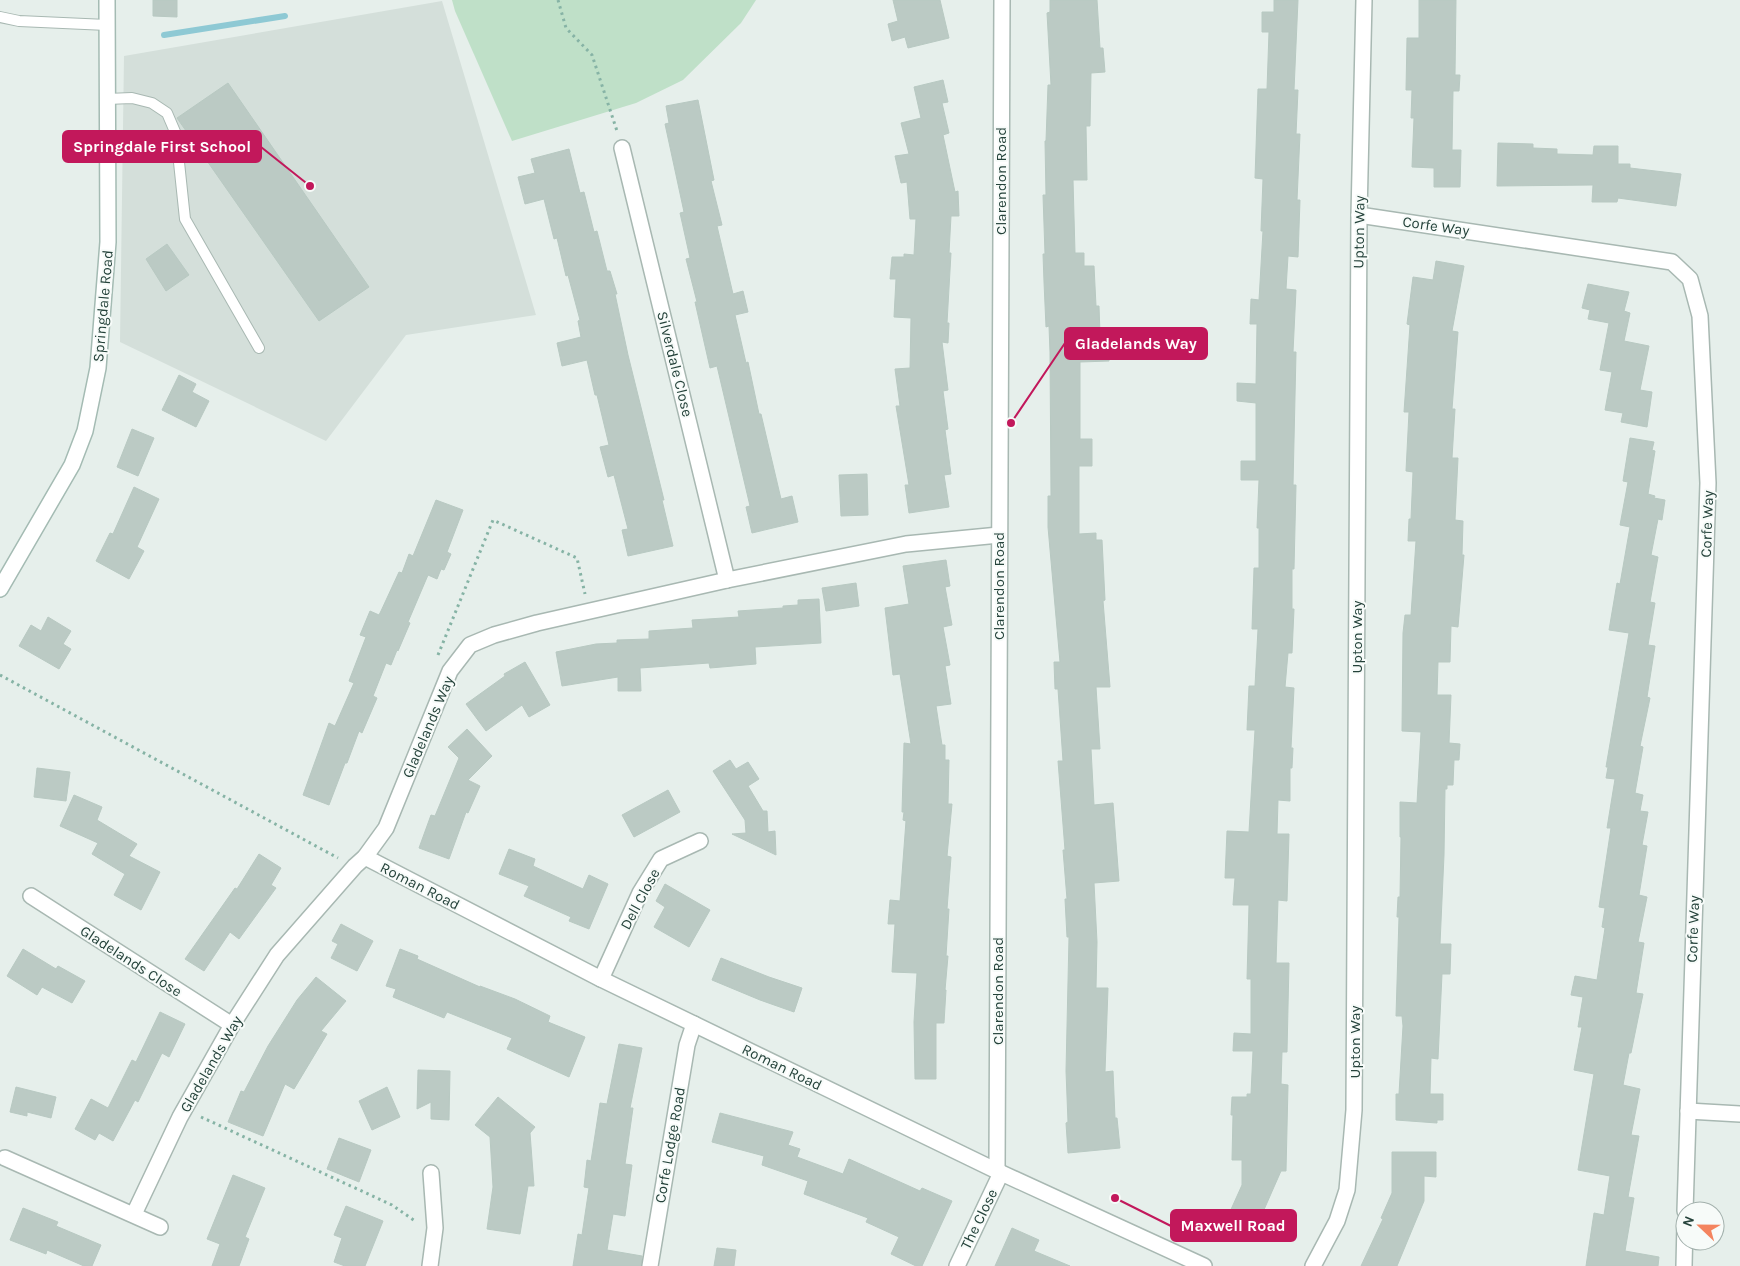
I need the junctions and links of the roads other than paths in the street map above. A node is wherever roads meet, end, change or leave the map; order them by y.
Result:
1 (107, 0) edge
2 (1002, 0) edge
3 (1364, 0) edge
4 (0, 17) edge
5 (107, 25) junction
6 (107, 99) junction
7 (622, 148) road end
8 (1359, 215) junction
9 (259, 348) dead end
10 (999, 535) junction
11 (727, 580) junction
12 (0, 589) edge
13 (700, 841) dead end
14 (360, 862) junction
15 (31, 896) dead end
16 (601, 979) junction
17 (694, 1024) junction
18 (232, 1025) junction
19 (1688, 1112) junction
20 (1740, 1114) edge
21 (5, 1158) dead end
22 (999, 1172) junction
23 (431, 1173) dead end
24 (1685, 1201) edge
25 (134, 1214) junction
26 (160, 1227) dead end
27 (1684, 1251) edge
28 (1179, 1261) edge
29 (430, 1266) edge
30 (650, 1266) edge
31 (957, 1266) edge
32 (1204, 1266) edge
33 (1313, 1266) edge
34 (1684, 1266) edge

1 - 5 street, Springdale Road
2 - 10 street, Clarendon Road
3 - 8 street, Upton Way
4 - 5 lane
5 - 6 street, Springdale Road
6 - 9 lane
6 - 12 street, Springdale Road
7 - 11 street, Silverdale Close
8 - 19 street, Corfe Way
8 - 33 street, Upton Way
10 - 11 street, Gladelands Way
10 - 22 street, Clarendon Road
11 - 14 street, Gladelands Way
13 - 16 street, Dell Close
14 - 16 street, Roman Road
14 - 18 street, Gladelands Way
15 - 18 street, Gladelands Close
16 - 17 street, Roman Road
17 - 22 street, Roman Road
17 - 30 street, Corfe Lodge Road
18 - 25 street, Gladelands Way
19 - 20 street
19 - 24 street, Corfe Way
21 - 25 street
22 - 28 street, Roman Road
22 - 31 street, The Close
23 - 29 street
25 - 26 street
27 - 34 street
28 - 32 street, Roman Road

